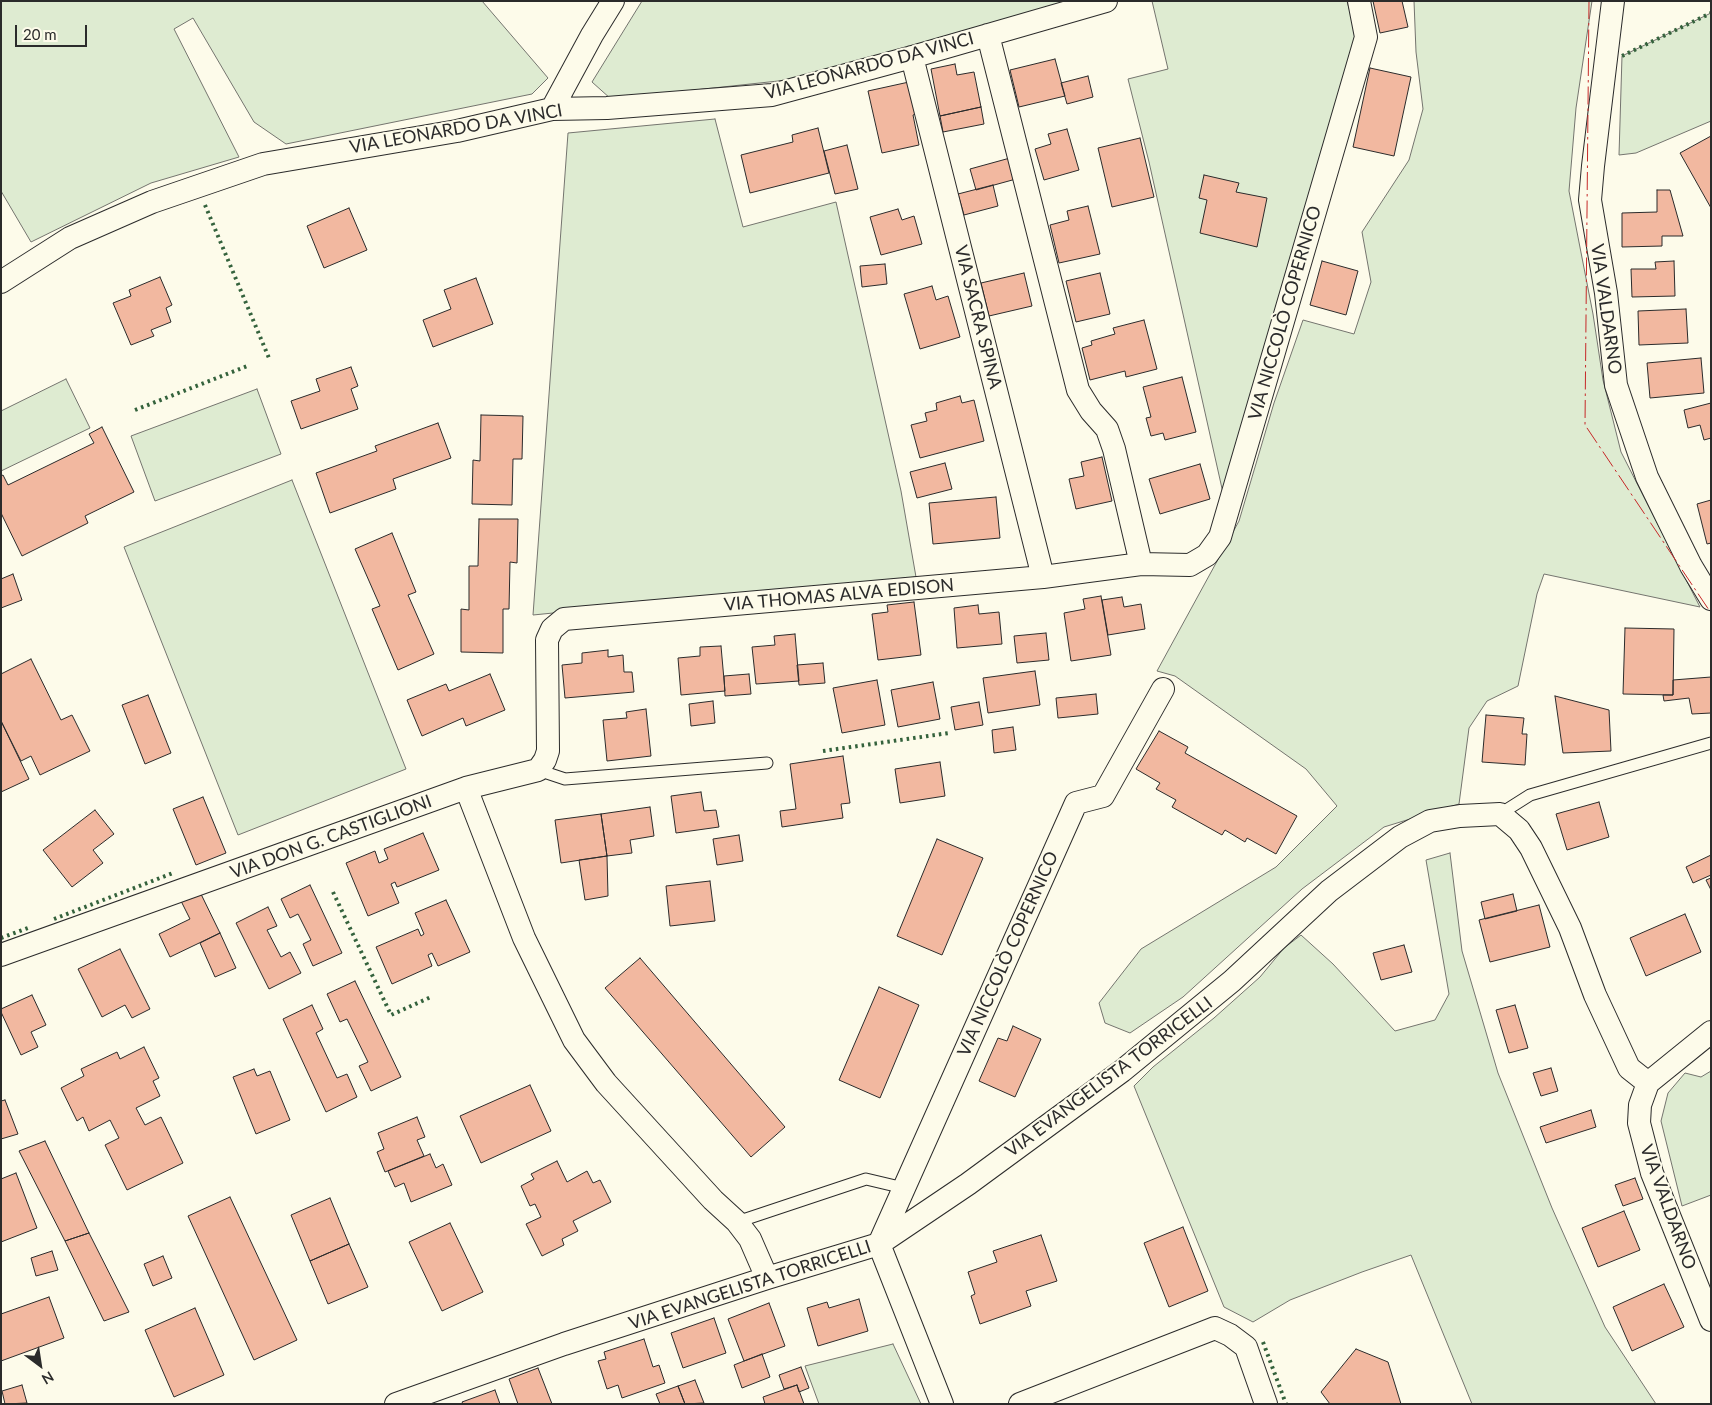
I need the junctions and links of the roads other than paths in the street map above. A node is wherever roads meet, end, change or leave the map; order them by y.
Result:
1 (613, 1) edge
2 (1106, 1) edge
3 (1359, 1) edge
4 (1613, 1) edge
5 (988, 34) junction
6 (912, 57) junction
7 (552, 108) junction
8 (1, 282) edge
9 (1141, 564) junction
10 (1043, 577) junction
11 (1711, 599) edge
12 (1163, 689) dead end
13 (1711, 743) edge
14 (767, 763) dead end
15 (538, 770) junction
16 (466, 788) junction
17 (1500, 814) junction
18 (1, 955) edge
19 (1711, 1032) edge
20 (1648, 1083) junction
21 (904, 1188) junction
22 (737, 1222) junction
23 (879, 1244) junction
24 (768, 1278) junction
25 (1711, 1320) edge
26 (396, 1404) edge
27 (942, 1404) edge
28 (1020, 1404) edge
29 (1266, 1404) edge

1 - 7 street
2 - 5 street, VIA LEONARDO DA VINCI
3 - 9 street, VIA NICCOLÒ COPERNICO
4 - 11 street, VIA VALDARNO
5 - 6 street, VIA LEONARDO DA VINCI
5 - 9 street
6 - 7 street, VIA LEONARDO DA VINCI
6 - 10 street, VIA SACRA SPINA
7 - 8 street, VIA LEONARDO DA VINCI
9 - 10 street, VIA THOMAS ALVA EDISON
10 - 15 street, VIA THOMAS ALVA EDISON
12 - 21 street, VIA NICCOLÒ COPERNICO
13 - 17 lane
14 - 15 lane
15 - 16 street, VIA DON G. CASTIGLIONI
16 - 18 street, VIA DON G. CASTIGLIONI
16 - 22 street
17 - 20 street
17 - 23 street, VIA EVANGELISTA TORRICELLI
19 - 20 street
20 - 25 street, VIA VALDARNO
21 - 22 lane
21 - 23 street, VIA NICCOLÒ COPERNICO
22 - 24 street
23 - 24 street, VIA EVANGELISTA TORRICELLI
23 - 27 street
24 - 26 street, VIA EVANGELISTA TORRICELLI
28 - 29 street

